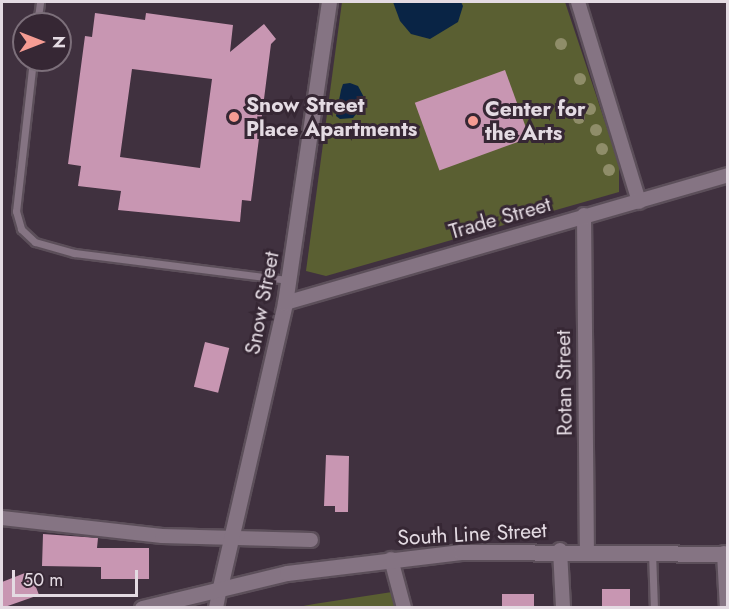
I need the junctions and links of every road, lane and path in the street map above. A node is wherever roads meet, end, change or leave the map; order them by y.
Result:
1 (330, 2) edge
2 (578, 2) edge
3 (32, 72) edge
4 (728, 175) edge
5 (639, 202) junction
6 (584, 215) junction
7 (289, 280) junction
8 (285, 303) junction
9 (2, 518) edge
10 (231, 537) junction
11 (311, 540) dead end
12 (560, 550) junction
13 (587, 551) junction
14 (652, 552) junction
15 (726, 554) edge
16 (391, 558) junction
17 (220, 587) junction
18 (142, 608) edge
19 (216, 608) edge
20 (404, 608) edge
21 (563, 608) edge
22 (654, 608) edge
23 (727, 608) edge

1 - 7 street, Snow Street
2 - 5 street
3 - 7 lane
4 - 5 street, Trade Street
5 - 6 street, Trade Street
6 - 8 street, Trade Street
6 - 13 street, Rotan Street
7 - 8 street, Snow Street
8 - 10 street, Snow Street
9 - 10 street
10 - 11 street
10 - 17 street, Snow Street
12 - 13 street, South Line Street
12 - 16 street, South Line Street
12 - 21 street
13 - 14 street, South Line Street
14 - 15 street, South Line Street
14 - 22 lane
15 - 23 street
16 - 17 street, South Line Street
16 - 20 street
17 - 18 street, South Line Street
17 - 19 street, Snow Street

